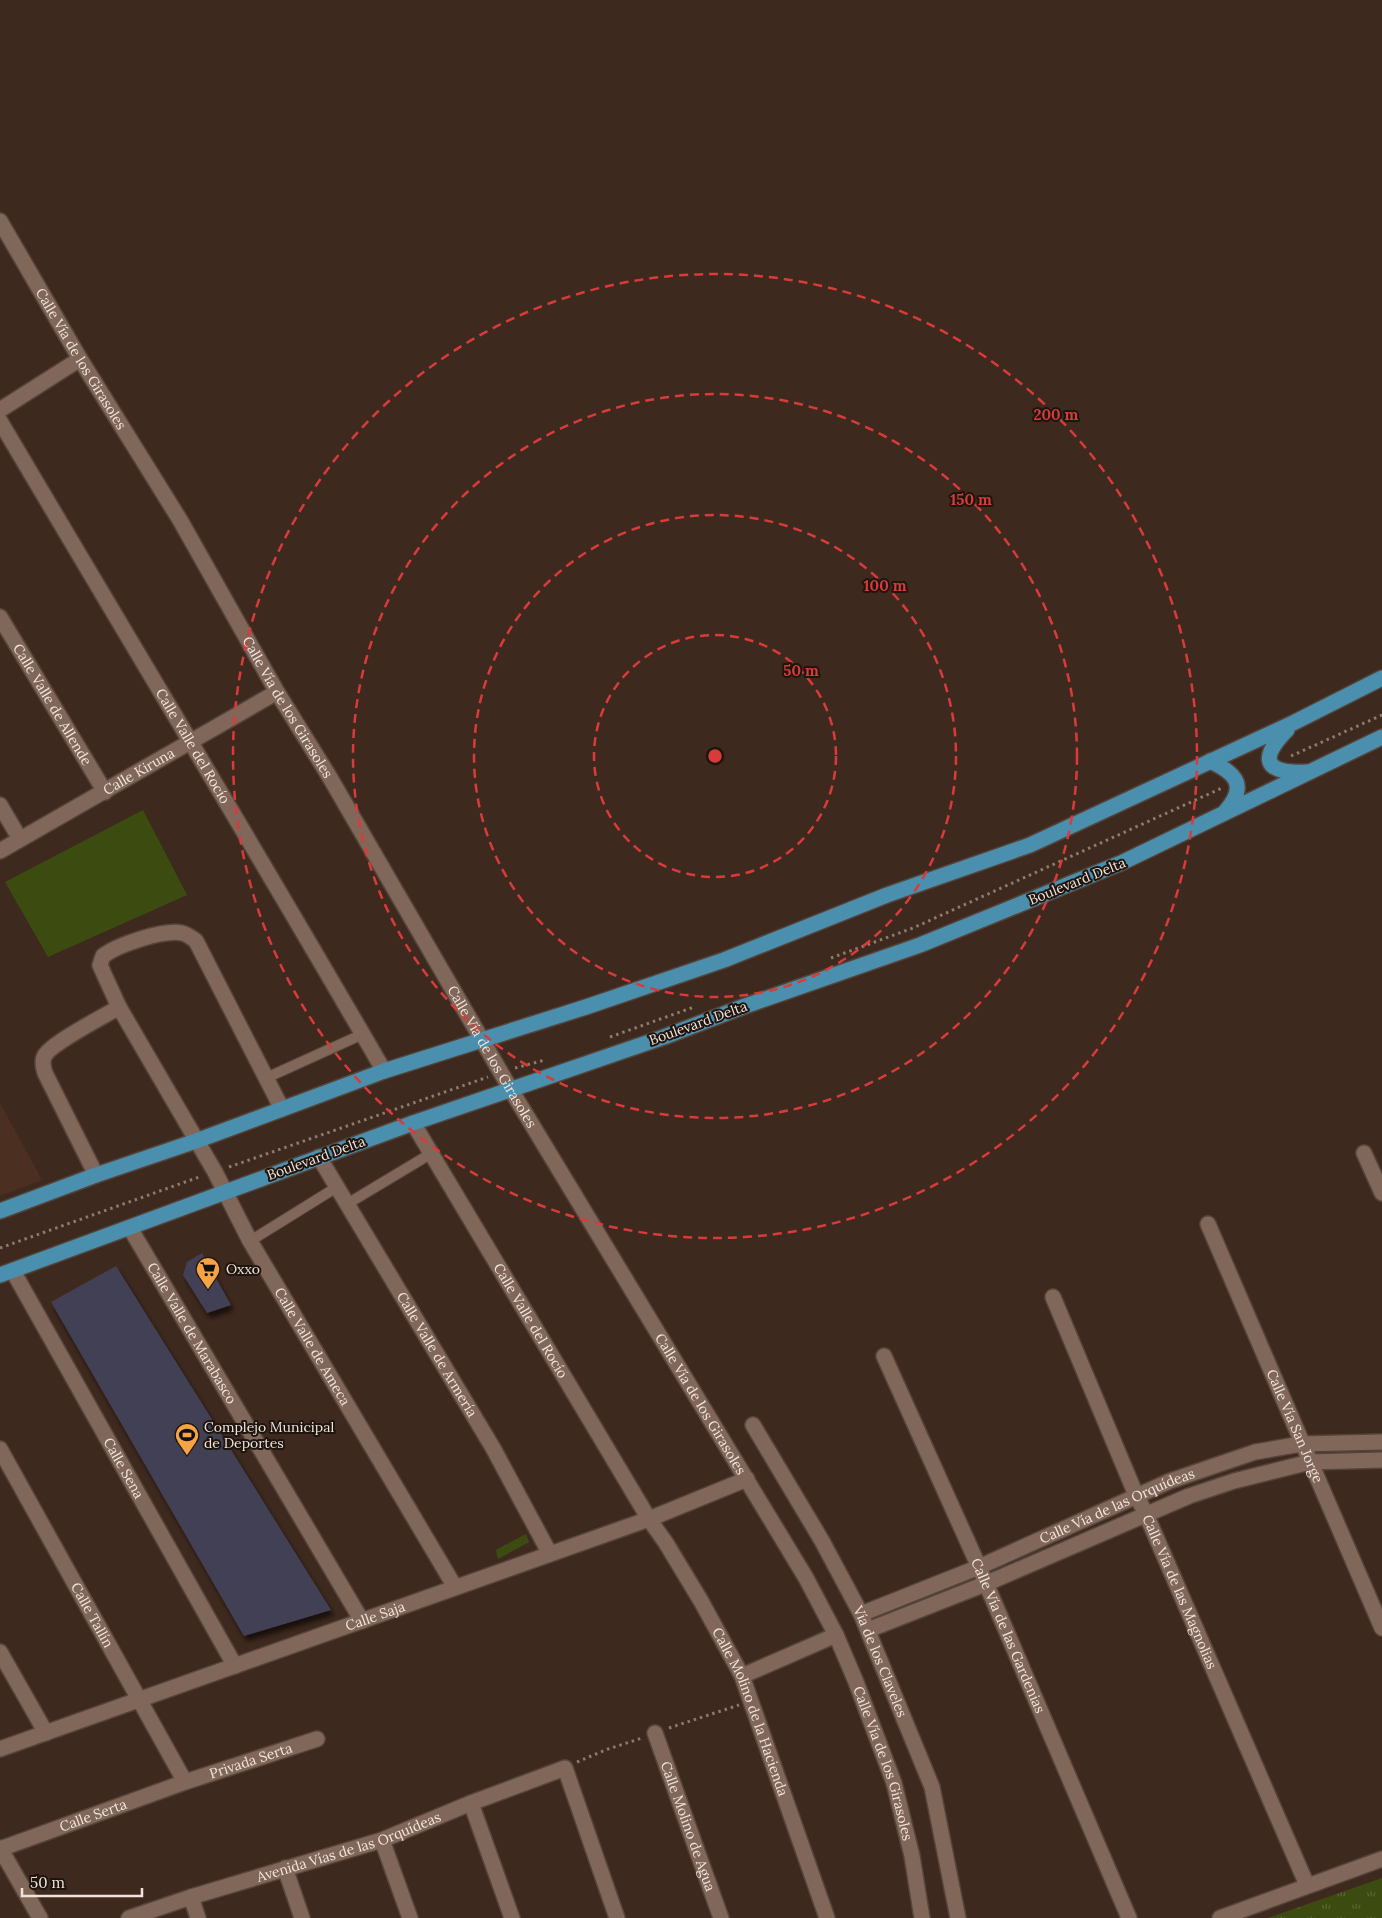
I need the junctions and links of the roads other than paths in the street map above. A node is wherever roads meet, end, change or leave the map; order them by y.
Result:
1 (0, 221) edge
2 (80, 359) junction
3 (0, 410) edge
4 (0, 421) edge
5 (0, 617) edge
6 (1382, 678) edge
7 (278, 692) junction
8 (1293, 724) junction
9 (1382, 737) edge
10 (190, 742) junction
11 (1210, 761) junction
12 (1311, 772) junction
13 (105, 792) junction
14 (0, 805) edge
15 (1224, 813) junction
16 (20, 839) junction
17 (0, 851) edge
18 (119, 1007) junction
19 (363, 1034) junction
20 (482, 1041) junction
21 (384, 1071) junction
22 (266, 1078) junction
23 (511, 1090) junction
24 (282, 1109) junction
25 (413, 1123) junction
26 (196, 1141) junction
27 (1364, 1152) dead end
28 (432, 1153) junction
29 (319, 1157) junction
30 (96, 1175) junction
31 (337, 1187) junction
32 (225, 1192) junction
33 (1382, 1194) edge
34 (348, 1204) junction
35 (0, 1211) edge
36 (1208, 1224) dead end
37 (130, 1228) junction
38 (250, 1241) junction
39 (7, 1273) edge
40 (1054, 1297) dead end
41 (884, 1356) dead end
42 (753, 1425) dead end
43 (1382, 1442) edge
44 (1301, 1444) junction
45 (0, 1449) edge
46 (1382, 1460) edge
47 (1310, 1462) junction
48 (748, 1479) junction
49 (1136, 1495) junction
50 (1146, 1514) junction
51 (649, 1519) junction
52 (550, 1554) junction
53 (978, 1567) junction
54 (985, 1584) junction
55 (456, 1587) junction
56 (861, 1614) junction
57 (362, 1621) junction
58 (1382, 1628) edge
59 (868, 1630) junction
60 (836, 1635) junction
61 (0, 1652) edge
62 (235, 1666) junction
63 (742, 1676) junction
64 (140, 1700) junction
65 (46, 1733) junction
66 (655, 1734) dead end
67 (317, 1739) dead end
68 (0, 1749) edge
69 (185, 1782) junction
70 (471, 1803) junction
71 (382, 1840) junction
72 (0, 1849) edge
73 (1382, 1859) edge
74 (285, 1868) junction
75 (1307, 1886) junction
76 (191, 1897) junction
77 (40, 1918) edge
78 (129, 1918) edge
79 (198, 1918) edge
80 (302, 1918) edge
81 (410, 1918) edge
82 (512, 1918) edge
83 (618, 1918) edge
84 (721, 1918) edge
85 (826, 1918) edge
86 (922, 1918) edge
87 (958, 1918) edge
88 (1129, 1918) edge
89 (1220, 1918) edge

1 - 2 street, Calle Vía de los Girasoles
2 - 3 street
2 - 7 street, Calle Vía de los Girasoles
4 - 10 street, Calle Valle del Rocío
5 - 13 street, Calle Valle de Allende
6 - 8 main road
7 - 10 street, Calle Kiruna
7 - 20 street, Calle Vía de los Girasoles
8 - 11 main road
8 - 12 main road
9 - 12 main road, Boulevard Delta
10 - 13 street, Calle Kiruna
10 - 19 street, Calle Valle del Rocío
11 - 15 main road
11 - 20 main road
12 - 15 main road, Boulevard Delta
13 - 16 street, Calle Kiruna
14 - 16 street
15 - 23 main road, Boulevard Delta
16 - 17 street, Calle Kiruna
18 - 22 street, Calle Valle de Ameca
18 - 26 street, Calle Valle de Ameca
18 - 30 street
19 - 21 street, Calle Valle del Rocío
19 - 22 lane
20 - 21 main road
20 - 23 street, Calle Vía de los Girasoles
21 - 24 main road
22 - 24 street
23 - 25 main road, Boulevard Delta
23 - 48 street, Calle Vía de los Girasoles
24 - 26 main road
25 - 28 street, Calle Valle del Rocío
25 - 29 main road, Boulevard Delta
26 - 30 main road
26 - 32 street, Calle Valle de Ameca
27 - 33 street
28 - 34 lane
28 - 51 street, Calle Valle del Rocío
29 - 31 street, Calle Valle de Armería
29 - 32 main road, Boulevard Delta
30 - 35 main road
31 - 34 street, Calle Valle de Armería
31 - 38 lane
32 - 37 main road, Boulevard Delta
32 - 38 street, Calle Valle de Ameca
34 - 52 street, Calle Valle de Armería
36 - 44 street, Calle Vía San Jorge
37 - 39 main road, Boulevard Delta
37 - 57 street, Calle Valle de Marabasco
38 - 55 street, Calle Valle de Ameca
39 - 62 street, Calle Sena
40 - 49 street, Calle Vía de las Magnolias
41 - 53 street, Calle Vía de las Gardenias
42 - 56 street, Vía de los Claveles
43 - 44 street, Calle Vía de las Orquídeas
44 - 47 street, Calle Vía San Jorge
44 - 49 street, Calle Vía de las Orquídeas
45 - 64 street, Calle Tallín
46 - 47 street, Calle Vía de las Orquídeas
47 - 50 street, Calle Vía de las Orquídeas
47 - 58 street, Calle Vía San Jorge
48 - 51 street, Calle Saja
48 - 60 street, Calle Vía de los Girasoles
49 - 50 street, Calle Vía de las Magnolias
49 - 53 street, Calle Vía de las Orquídeas
50 - 54 street, Calle Vía de las Orquídeas
50 - 75 street, Calle Vía de las Magnolias
51 - 52 street, Calle Saja
51 - 63 street, Calle Molino de la Hacienda
52 - 55 street, Calle Saja
53 - 54 street, Calle Vía de las Gardenias
53 - 56 street, Calle Vía de las Orquídeas
54 - 59 street, Calle Vía de las Orquídeas
54 - 88 street, Calle Vía de las Gardenias
55 - 57 street, Calle Saja
56 - 59 street, Vía de los Claveles
57 - 62 street, Calle Saja
59 - 87 street, Vía de los Claveles
60 - 63 street
60 - 86 street, Calle Vía de los Girasoles
61 - 65 street
62 - 64 street, Calle Saja
63 - 85 street, Calle Molino de la Hacienda
64 - 65 street, Calle Saja
64 - 69 street, Calle Tallín
65 - 68 street, Calle Saja
66 - 84 street, Calle Molino de Agua
67 - 69 street, Privada Serta
69 - 72 street, Calle Serta
70 - 71 street, Avenida Vías de las Orquídeas
70 - 82 street
70 - 83 street, Avenida Vías de las Orquídeas
71 - 74 street, Avenida Vías de las Orquídeas
71 - 81 street
72 - 77 street
73 - 75 street
74 - 76 street, Avenida Vías de las Orquídeas
74 - 80 street
75 - 89 street
76 - 78 street, Avenida Vías de las Orquídeas
76 - 79 street

